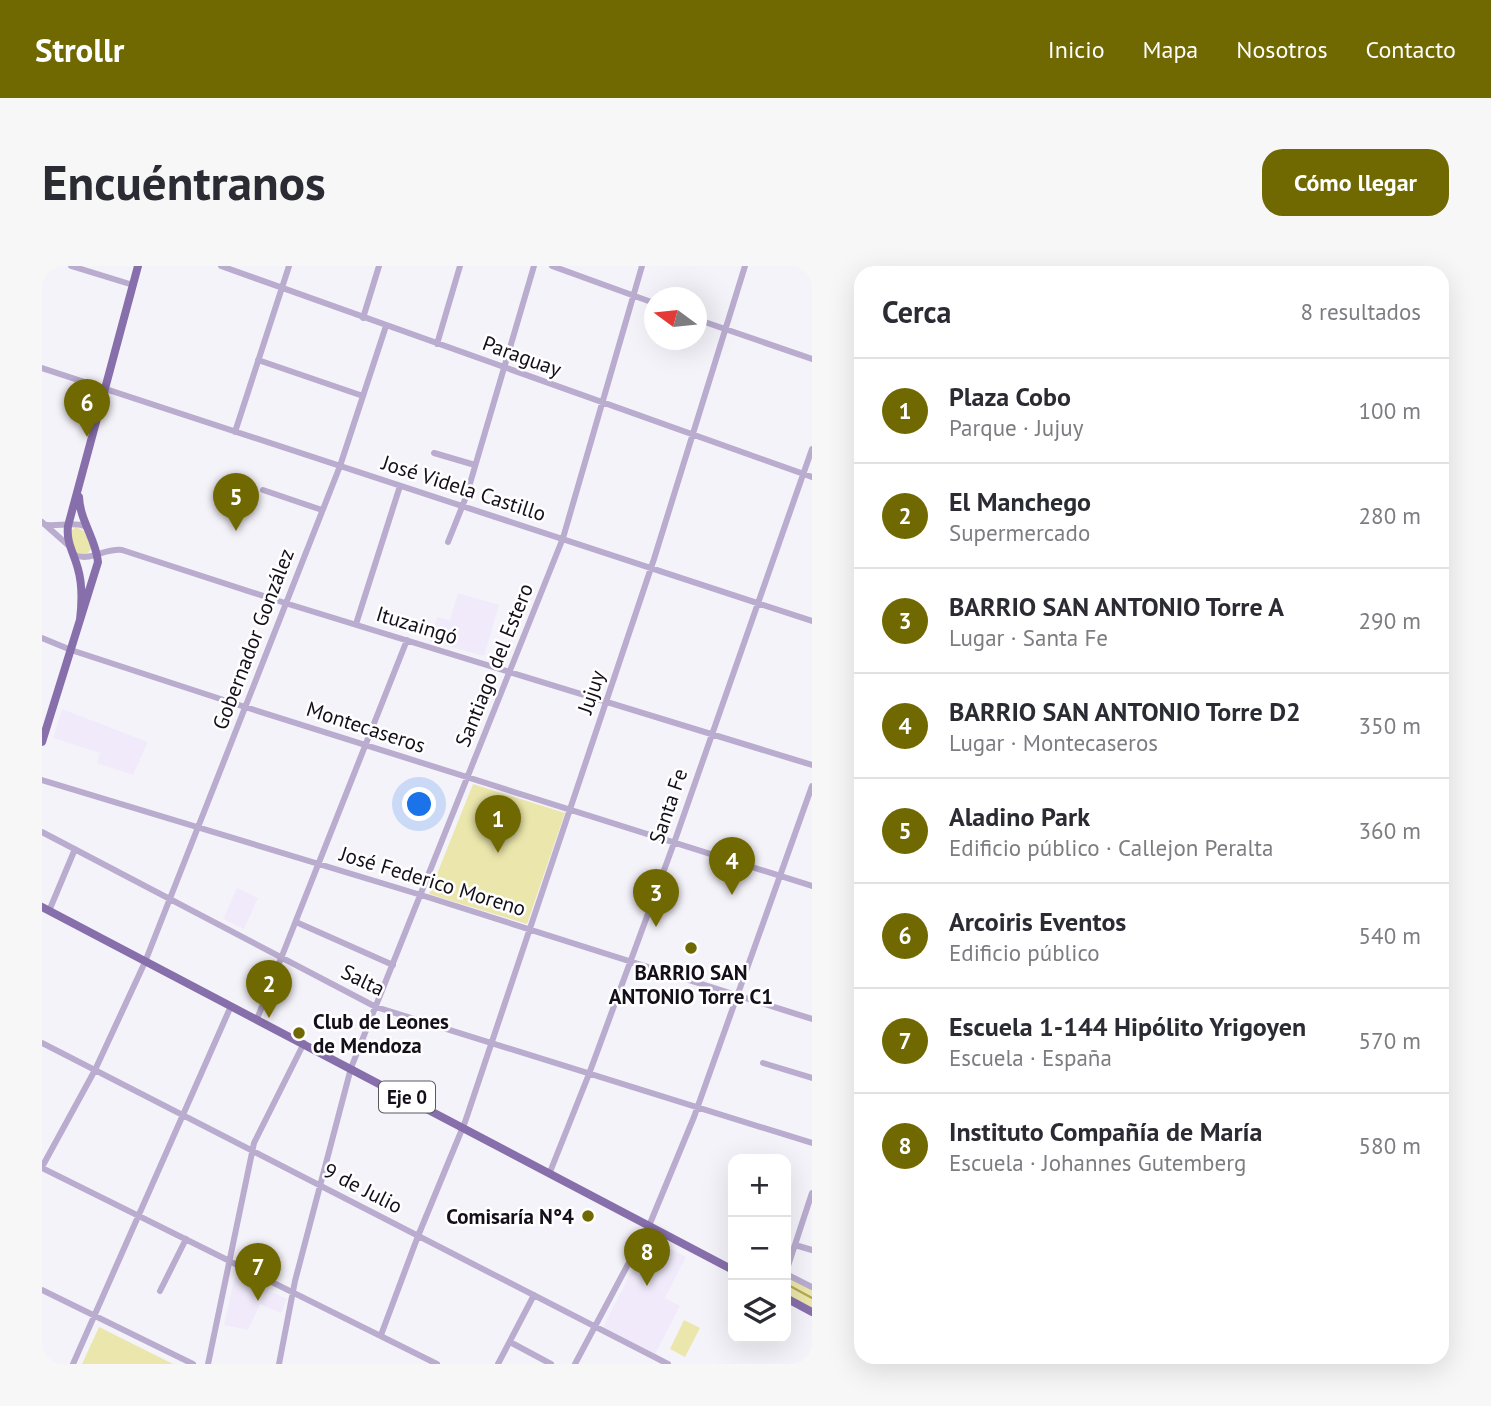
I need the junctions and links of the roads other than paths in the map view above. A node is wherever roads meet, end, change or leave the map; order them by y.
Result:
1 (71, 266) edge
2 (138, 266) edge
3 (221, 266) edge
4 (289, 266) edge
5 (379, 266) edge
6 (460, 266) edge
7 (534, 266) edge
8 (552, 266) edge
9 (642, 266) edge
10 (746, 266) edge
11 (133, 285) junction
12 (282, 288) junction
13 (633, 296) junction
14 (644, 300) edge
15 (363, 317) junction
16 (707, 323) edge
17 (386, 326) junction
18 (726, 330) junction
19 (437, 344) junction
20 (812, 359) edge
21 (258, 360) junction
22 (42, 368) edge
23 (504, 368) junction
24 (104, 388) junction
25 (363, 396) junction
26 (602, 404) junction
27 (235, 432) junction
28 (693, 436) junction
29 (812, 449) edge
30 (434, 453) dead end
31 (475, 465) junction
32 (340, 466) junction
33 (803, 474) junction
34 (812, 477) edge
35 (400, 485) junction
36 (79, 487) junction
37 (263, 490) dead end
38 (462, 505) junction
39 (322, 510) junction
40 (44, 524) edge
41 (84, 526) junction
42 (69, 532) junction
43 (563, 538) junction
44 (448, 542) dead end
45 (95, 552) junction
46 (73, 554) junction
47 (652, 568) junction
48 (285, 603) junction
49 (758, 603) junction
50 (79, 620) junction
51 (812, 621) edge
52 (356, 624) junction
53 (42, 638) edge
54 (407, 640) junction
55 (71, 650) junction
56 (510, 672) junction
57 (607, 701) junction
58 (245, 707) junction
59 (712, 734) junction
60 (42, 742) edge
61 (365, 744) junction
62 (812, 765) edge
63 (467, 778) junction
64 (42, 780) edge
65 (812, 786) edge
66 (570, 810) junction
67 (197, 829) junction
68 (42, 832) edge
69 (674, 843) junction
70 (75, 849) junction
71 (318, 865) junction
72 (781, 876) junction
73 (812, 886) edge
74 (421, 895) junction
75 (170, 898) junction
76 (46, 909) edge
77 (296, 922) junction
78 (530, 929) junction
79 (282, 957) junction
80 (631, 960) junction
81 (145, 962) junction
82 (393, 965) junction
83 (738, 996) junction
84 (231, 1006) junction
85 (376, 1007) junction
86 (257, 1019) junction
87 (812, 1019) edge
88 (42, 1043) edge
89 (304, 1043) junction
90 (492, 1043) junction
91 (763, 1063) dead end
92 (351, 1068) junction
93 (95, 1070) junction
94 (589, 1074) junction
95 (812, 1078) edge
96 (697, 1107) junction
97 (183, 1115) junction
98 (464, 1127) junction
99 (812, 1143) edge
100 (252, 1150) junction
101 (42, 1168) edge
102 (550, 1172) junction
103 (319, 1186) junction
104 (812, 1192) edge
105 (139, 1216) junction
106 (649, 1225) junction
107 (418, 1236) junction
108 (186, 1239) junction
109 (795, 1244) junction
110 (812, 1250) edge
111 (791, 1257) edge
112 (231, 1261) junction
113 (728, 1267) edge
114 (791, 1276) edge
115 (812, 1287) edge
116 (42, 1290) edge
117 (160, 1291) dead end
118 (293, 1292) junction
119 (534, 1295) junction
120 (791, 1301) edge
121 (812, 1312) edge
122 (95, 1316) junction
123 (595, 1326) junction
124 (381, 1335) junction
125 (510, 1342) junction
126 (73, 1364) edge
127 (193, 1364) edge
128 (208, 1364) edge
129 (279, 1364) edge
130 (437, 1364) edge
131 (498, 1364) edge
132 (551, 1364) edge
133 (575, 1364) edge
134 (668, 1364) edge

1 - 11 street
2 - 11 main road
3 - 12 street, Paraguay
4 - 12 street
5 - 15 street
6 - 19 street
7 - 23 street
8 - 13 street
9 - 13 street, Santiago del Estero
10 - 18 street, Jujuy
11 - 24 main road
12 - 15 street, Paraguay
12 - 21 street
13 - 14 street
13 - 26 street, Santiago del Estero
15 - 17 street, Paraguay
16 - 18 street
17 - 19 street, Paraguay
17 - 25 street, Gobernador González
18 - 20 street
18 - 28 street, Jujuy
19 - 23 street, Paraguay
21 - 25 street
21 - 27 street
22 - 24 street, José Videla Castillo
23 - 26 street, Paraguay
23 - 31 street
24 - 27 street, José Videla Castillo
24 - 36 main road
25 - 32 street, Gobernador González
26 - 28 street, Paraguay
26 - 43 street, Santiago del Estero
27 - 32 street, José Videla Castillo
28 - 33 street, Paraguay
28 - 47 street, Jujuy
29 - 33 street, Santa Fe
30 - 31 street
31 - 38 street
32 - 35 street, José Videla Castillo
32 - 39 street, Gobernador González
33 - 34 street, Paraguay
33 - 49 street, Santa Fe
35 - 38 street, José Videla Castillo
35 - 52 street
36 - 41 main road
36 - 42 main road
37 - 39 street
38 - 43 street, José Videla Castillo
38 - 44 street
39 - 48 street, Gobernador González
40 - 42 street
40 - 42 street
41 - 42 street
41 - 45 main road
42 - 46 main road
43 - 47 street, José Videla Castillo
43 - 56 street, Santiago del Estero
45 - 46 street, Ituzaingó
45 - 48 street, Ituzaingó
45 - 50 main road
46 - 50 main road
47 - 49 street, José Videla Castillo
47 - 57 street, Jujuy
48 - 52 street, Ituzaingó
48 - 58 street, Gobernador González
49 - 51 street, José Videla Castillo
49 - 59 street, Santa Fe
50 - 55 main road
52 - 54 street, Ituzaingó
53 - 55 street, Montecaseros
54 - 56 street, Ituzaingó
54 - 61 street
55 - 58 street, Montecaseros
55 - 60 main road
56 - 57 street, Ituzaingó
56 - 63 street, Santiago del Estero
57 - 59 street, Ituzaingó
57 - 66 street, Jujuy
58 - 61 street, Montecaseros
58 - 67 street, Gobernador González
59 - 62 street, Ituzaingó
59 - 69 street, Santa Fe
61 - 63 street, Montecaseros
61 - 71 street
63 - 66 street, Montecaseros
63 - 74 street, Santiago del Estero
64 - 67 street, José Federico Moreno
65 - 72 street
66 - 69 street, Montecaseros
66 - 78 street, Jujuy
67 - 71 street, José Federico Moreno
67 - 75 street, Gobernador González
68 - 70 street, Salta
69 - 72 street, Montecaseros
69 - 80 street, Santa Fe
70 - 75 street, Salta
70 - 76 street
71 - 74 street, José Federico Moreno
71 - 77 street
72 - 73 street, Montecaseros
72 - 83 street
74 - 78 street, José Federico Moreno
74 - 82 street, Santiago del Estero
75 - 79 street, Salta
75 - 81 street, Gobernador González
76 - 81 main road, Eje 0
77 - 79 street
77 - 82 street
78 - 80 street, José Federico Moreno
78 - 90 street, Jujuy
79 - 85 street, Salta
79 - 86 street
80 - 83 street, José Federico Moreno
80 - 94 street, Santa Fe
81 - 84 main road, Eje 0
81 - 93 street, Gobernador González
82 - 85 street, Santiago del Estero
83 - 87 street, José Federico Moreno
83 - 96 street
84 - 86 main road, Eje 0
84 - 97 street
85 - 90 street, Salta
85 - 92 street, Santiago del Estero
86 - 89 main road, Eje 0
88 - 93 street, 9 de Julio
89 - 92 main road, Eje 0
89 - 100 street
90 - 94 street, Salta
90 - 98 street, Jujuy
91 - 95 street
92 - 98 main road, Eje 0
92 - 103 street, Santiago del Estero
93 - 97 street, 9 de Julio
93 - 101 street, Gobernador González
94 - 96 street, Salta
94 - 102 street, Santa Fe
96 - 99 street, Salta
96 - 106 street
97 - 100 street, 9 de Julio
97 - 105 street
98 - 102 main road, Eje 0
98 - 107 street, Jujuy
100 - 103 street, 9 de Julio
100 - 112 street
101 - 105 street
102 - 106 main road, Eje 0
103 - 107 street, 9 de Julio
103 - 118 street, Santiago del Estero
104 - 109 street
105 - 108 street
105 - 122 street
106 - 113 main road, Eje 0
106 - 123 street
107 - 119 street, 9 de Julio
107 - 124 street, Jujuy
108 - 112 street
108 - 117 street
109 - 110 street
109 - 111 street
112 - 118 street
112 - 128 street
114 - 115 street
116 - 122 street
118 - 124 street
118 - 129 street, Santiago del Estero
119 - 123 street, 9 de Julio
119 - 125 street
120 - 121 main road
122 - 126 street
122 - 127 street
123 - 133 street
123 - 134 street, 9 de Julio
124 - 130 street
125 - 131 street
125 - 132 street

